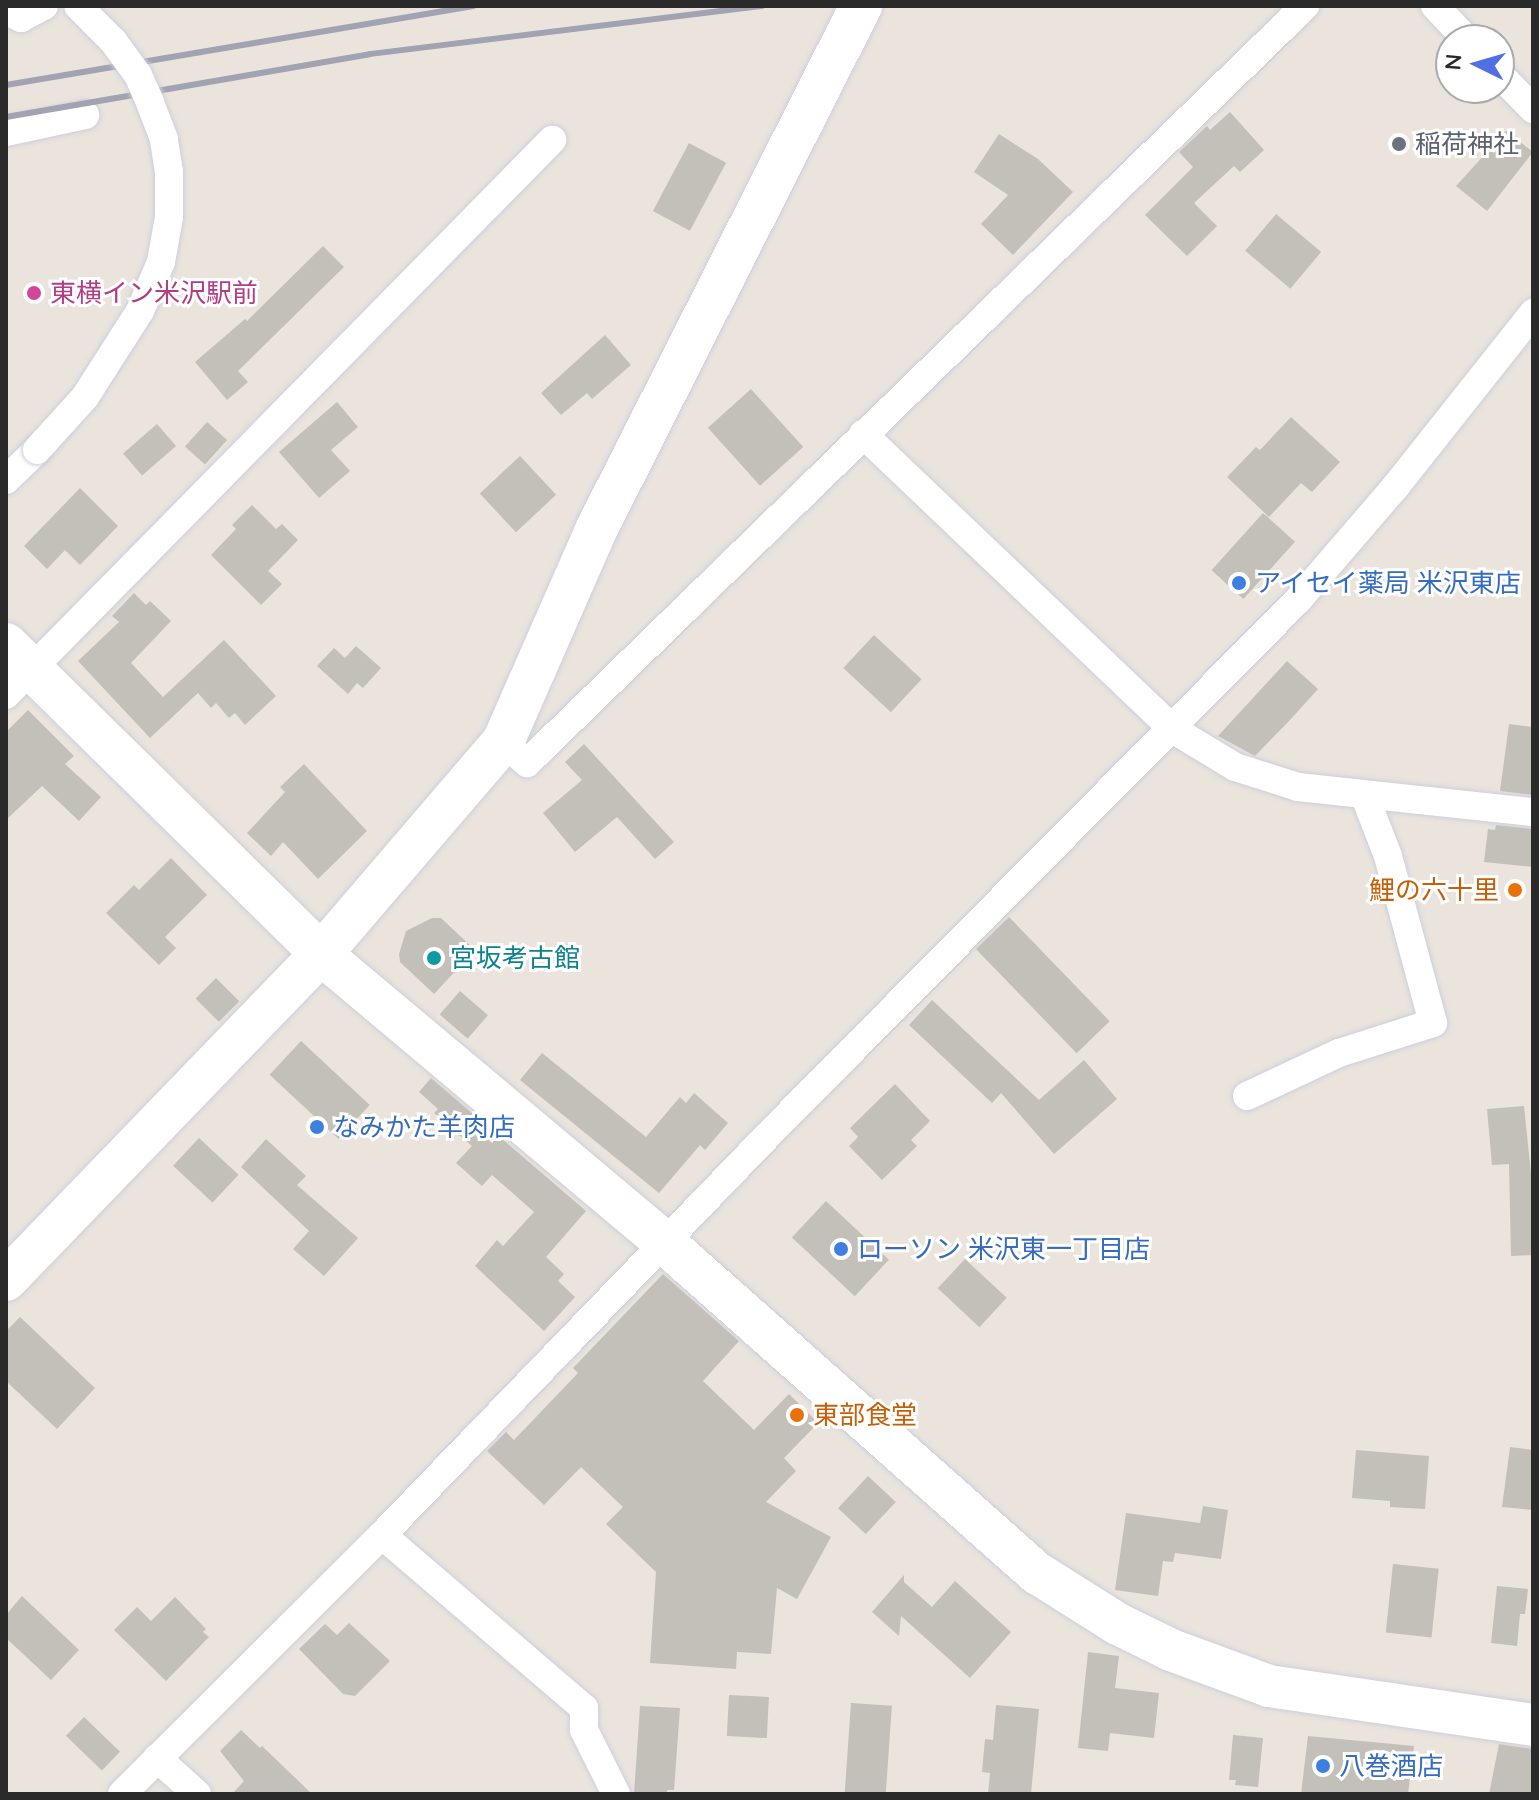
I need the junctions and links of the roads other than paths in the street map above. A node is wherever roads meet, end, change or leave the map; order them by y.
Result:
1 (44, 6) edge
2 (78, 6) edge
3 (1305, 6) edge
4 (1435, 6) edge
5 (6, 11) edge
6 (853, 23) edge
7 (1452, 24) edge
8 (1515, 90) edge
9 (1533, 109) edge
10 (85, 115) dead end
11 (6, 132) edge
12 (552, 140) dead end
13 (1533, 313) edge
14 (863, 434) junction
15 (6, 480) edge
16 (14, 670) edge
17 (1174, 730) junction
18 (503, 742) junction
19 (1364, 794) junction
20 (1533, 812) edge
21 (321, 954) junction
22 (1247, 1096) dead end
23 (666, 1244) junction
24 (6, 1280) edge
25 (382, 1535) junction
26 (1533, 1725) edge
27 (157, 1758) junction
28 (122, 1794) edge
29 (197, 1794) edge
30 (616, 1794) edge

1 - 5 street
2 - 15 street, bridge
3 - 14 street
4 - 7 street
6 - 18 street
8 - 9 street
10 - 11 street
12 - 16 street
13 - 17 street
14 - 17 street
14 - 18 street
16 - 21 street
17 - 19 street
17 - 23 street
18 - 21 street
19 - 20 street
19 - 22 street
21 - 23 street
21 - 24 street
23 - 25 street
23 - 26 street
25 - 27 street
25 - 30 street
27 - 28 street
27 - 29 street

